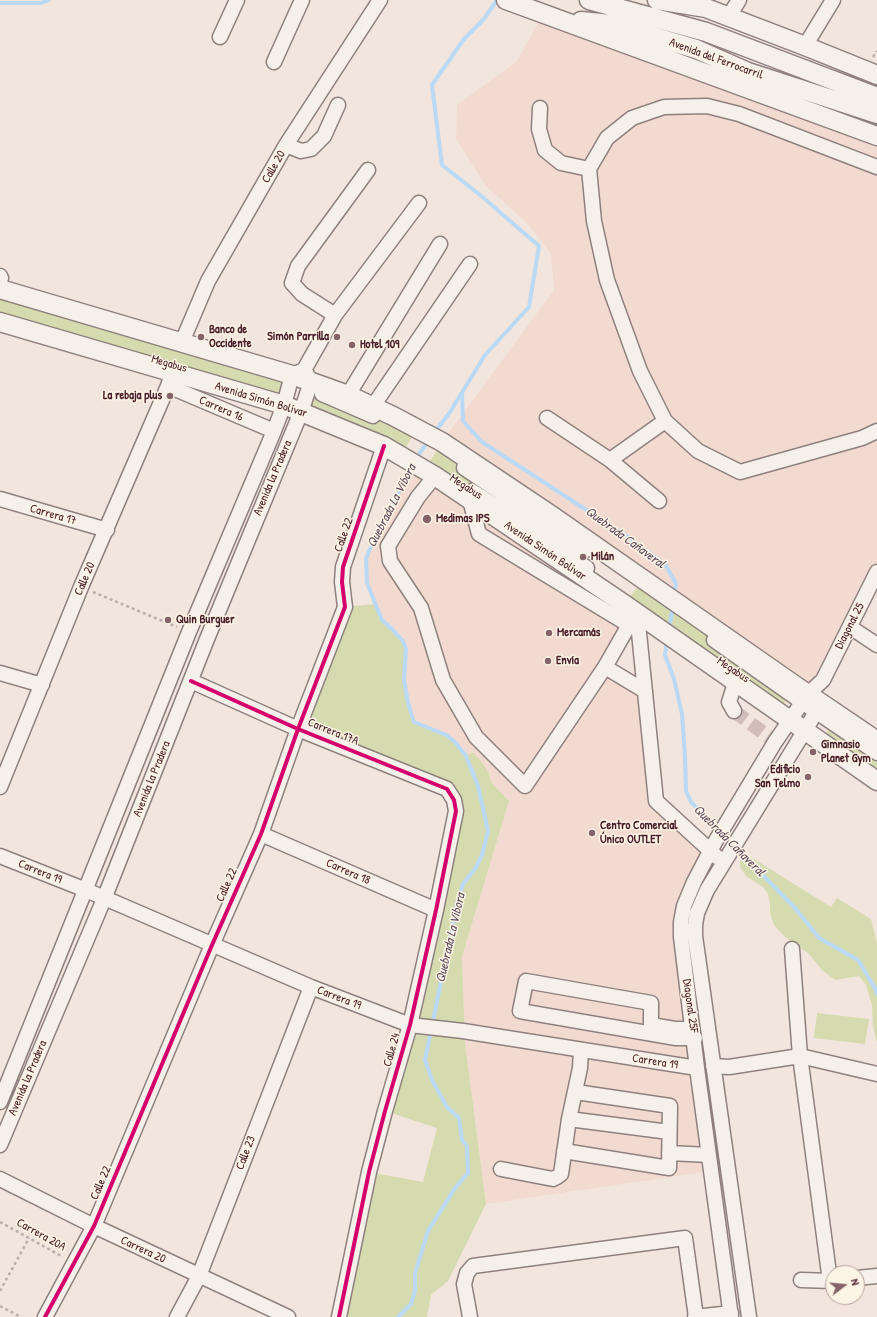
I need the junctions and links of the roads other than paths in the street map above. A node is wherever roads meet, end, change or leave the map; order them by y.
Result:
1 (237, 0) edge
2 (302, 0) edge
3 (380, 0) edge
4 (588, 0) edge
5 (657, 0) edge
6 (739, 0) edge
7 (833, 0) edge
8 (512, 2) edge
9 (729, 16) junction
10 (553, 18) junction
11 (220, 37) dead end
12 (805, 46) junction
13 (274, 62) dead end
14 (877, 75) edge
15 (877, 97) edge
16 (338, 105) dead end
17 (540, 108) dead end
18 (877, 114) edge
19 (877, 136) edge
20 (286, 145) junction
21 (877, 167) edge
22 (589, 169) junction
23 (368, 170) dead end
24 (419, 203) dead end
25 (440, 244) dead end
26 (470, 264) dead end
27 (0, 276) edge
28 (0, 281) edge
29 (0, 288) edge
30 (0, 298) edge
31 (0, 314) edge
32 (335, 315) junction
33 (0, 322) edge
34 (182, 342) junction
35 (170, 379) junction
36 (301, 380) junction
37 (348, 395) junction
38 (285, 402) junction
39 (372, 406) junction
40 (302, 408) junction
41 (547, 418) dead end
42 (665, 421) junction
43 (274, 431) junction
44 (877, 431) edge
45 (414, 432) junction
46 (384, 446) junction
47 (403, 453) junction
48 (610, 460) junction
49 (430, 469) junction
50 (0, 499) edge
51 (659, 501) dead end
52 (107, 530) junction
53 (877, 572) edge
54 (643, 619) junction
55 (850, 627) junction
56 (684, 642) junction
57 (877, 645) edge
58 (605, 667) junction
59 (0, 673) edge
60 (190, 682) junction
61 (735, 683) junction
62 (42, 685) junction
63 (645, 691) junction
64 (734, 711) dead end
65 (806, 712) junction
66 (298, 729) junction
67 (877, 741) edge
68 (877, 753) edge
69 (877, 771) edge
70 (877, 781) edge
71 (0, 786) edge
72 (447, 789) joint
73 (260, 834) junction
74 (713, 847) junction
75 (0, 856) edge
76 (726, 857) junction
77 (86, 890) junction
78 (104, 899) junction
79 (436, 910) junction
80 (212, 945) junction
81 (792, 949) dead end
82 (311, 987) junction
83 (410, 1025) junction
84 (694, 1034) junction
85 (581, 1050) junction
86 (800, 1056) junction
87 (713, 1066) junction
88 (697, 1068) junction
89 (877, 1074) edge
90 (576, 1092) junction
91 (0, 1102) edge
92 (569, 1119) junction
93 (669, 1132) junction
94 (0, 1144) edge
95 (564, 1151) junction
96 (669, 1153) junction
97 (709, 1155) junction
98 (501, 1169) dead end
99 (0, 1179) edge
100 (94, 1226) junction
101 (830, 1265) edge
102 (199, 1276) junction
103 (877, 1276) edge
104 (865, 1277) edge
105 (801, 1280) dead end
106 (825, 1281) edge
107 (731, 1315) edge
108 (45, 1317) edge
109 (177, 1317) edge
110 (288, 1317) edge
111 (339, 1317) edge
112 (470, 1317) edge
113 (695, 1317) edge
114 (749, 1317) edge

1 - 11 street
2 - 13 street
3 - 20 street, Calle 20
4 - 15 main road, Avenida del Ferrocarril
5 - 9 main road
6 - 9 street
7 - 12 street
8 - 10 main road
9 - 12 main road
10 - 18 main road, Avenida del Ferrocarril
10 - 19 main road
12 - 14 main road
16 - 20 street
17 - 22 street
20 - 34 street, Calle 20
21 - 22 street
22 - 42 street
23 - 32 street
24 - 32 street
25 - 37 street
26 - 39 street
27 - 28 street
29 - 34 main road, Avenida Simón Bolívar
30 - 36 street, Megabus
31 - 38 street, Megabus
32 - 36 street
33 - 35 main road, Avenida Simón Bolívar
34 - 36 main road, Avenida Simón Bolívar
35 - 38 main road, Avenida Simón Bolívar
35 - 43 street, Carrera 16
35 - 52 street, Calle 20
36 - 37 main road, Avenida Simón Bolívar
36 - 38 street, Avenida la Pradera
36 - 40 street, Avenida la Pradera
36 - 45 street, Megabus
37 - 39 main road, Avenida Simón Bolívar
38 - 40 main road, Avenida Simón Bolívar
38 - 43 street, Avenida la Pradera
39 - 45 main road, Avenida Simón Bolívar
40 - 46 main road, Avenida Simón Bolívar
40 - 47 street
40 - 60 street, Avenida la Pradera
41 - 48 street
42 - 44 street
42 - 48 street
43 - 77 street, Avenida la Pradera
45 - 65 main road, Avenida Simón Bolívar
46 - 47 main road, Avenida Simón Bolívar
46 - 66 street, Calle 22
47 - 49 main road, Avenida Simón Bolívar
48 - 51 street
49 - 54 main road, Avenida Simón Bolívar
49 - 54 street, Megabus
49 - 58 street
50 - 52 street, Carrera 17
52 - 62 street, Calle 20
53 - 55 street, Diagonal 25
54 - 56 main road, Avenida Simón Bolívar
54 - 58 street
54 - 63 street
55 - 57 street
55 - 65 street, Diagonal 25
56 - 61 main road, Avenida Simón Bolívar
56 - 65 street, Megabus
58 - 63 street
59 - 62 street
60 - 66 street, Carrera 17A
60 - 78 street, Avenida la Pradera
61 - 64 street
61 - 65 main road, Avenida Simón Bolívar
62 - 71 street, Calle 20
63 - 74 street
65 - 67 main road, Avenida Simón Bolívar
65 - 68 street, Megabus
65 - 69 street, Megabus
65 - 70 main road, Avenida Simón Bolívar
65 - 74 street, Diagonal 25F
65 - 76 street, Diagonal 25F
66 - 72 street, Carrera 17A
66 - 73 street, Calle 22
72 - 79 street, Calle 24
73 - 79 street, Carrera 18
73 - 80 street, Calle 22
74 - 76 street
74 - 84 street, Diagonal 25F
75 - 77 street, Carrera 19
76 - 87 street, Diagonal 25F
77 - 78 street, Carrera 19
77 - 91 street, Avenida la Pradera
78 - 80 street, Carrera 19
78 - 94 street, Avenida la Pradera
79 - 83 street, Calle 24
80 - 82 street, Carrera 19
80 - 100 street, Calle 22
81 - 86 street
82 - 83 street, Carrera 19
82 - 102 street, Calle 23
83 - 85 street, Carrera 19
83 - 111 street, Calle 24
84 - 84 street
84 - 88 street, Diagonal 25F
85 - 88 street, Carrera 19
85 - 90 street
86 - 87 street
86 - 89 street
86 - 101 street
87 - 88 street
87 - 114 street, Diagonal 25F
88 - 97 street, Diagonal 25F
90 - 92 street
90 - 93 street
92 - 93 street
92 - 95 street
93 - 96 street
95 - 96 street
95 - 98 street
96 - 97 street
97 - 107 street, Diagonal 25F
99 - 100 street, Carrera 20
100 - 102 street, Carrera 20
100 - 108 street, Calle 22
102 - 109 street, Calle 23
102 - 110 street, Carrera 20
103 - 104 street
105 - 106 street
107 - 113 street
112 - 113 street

